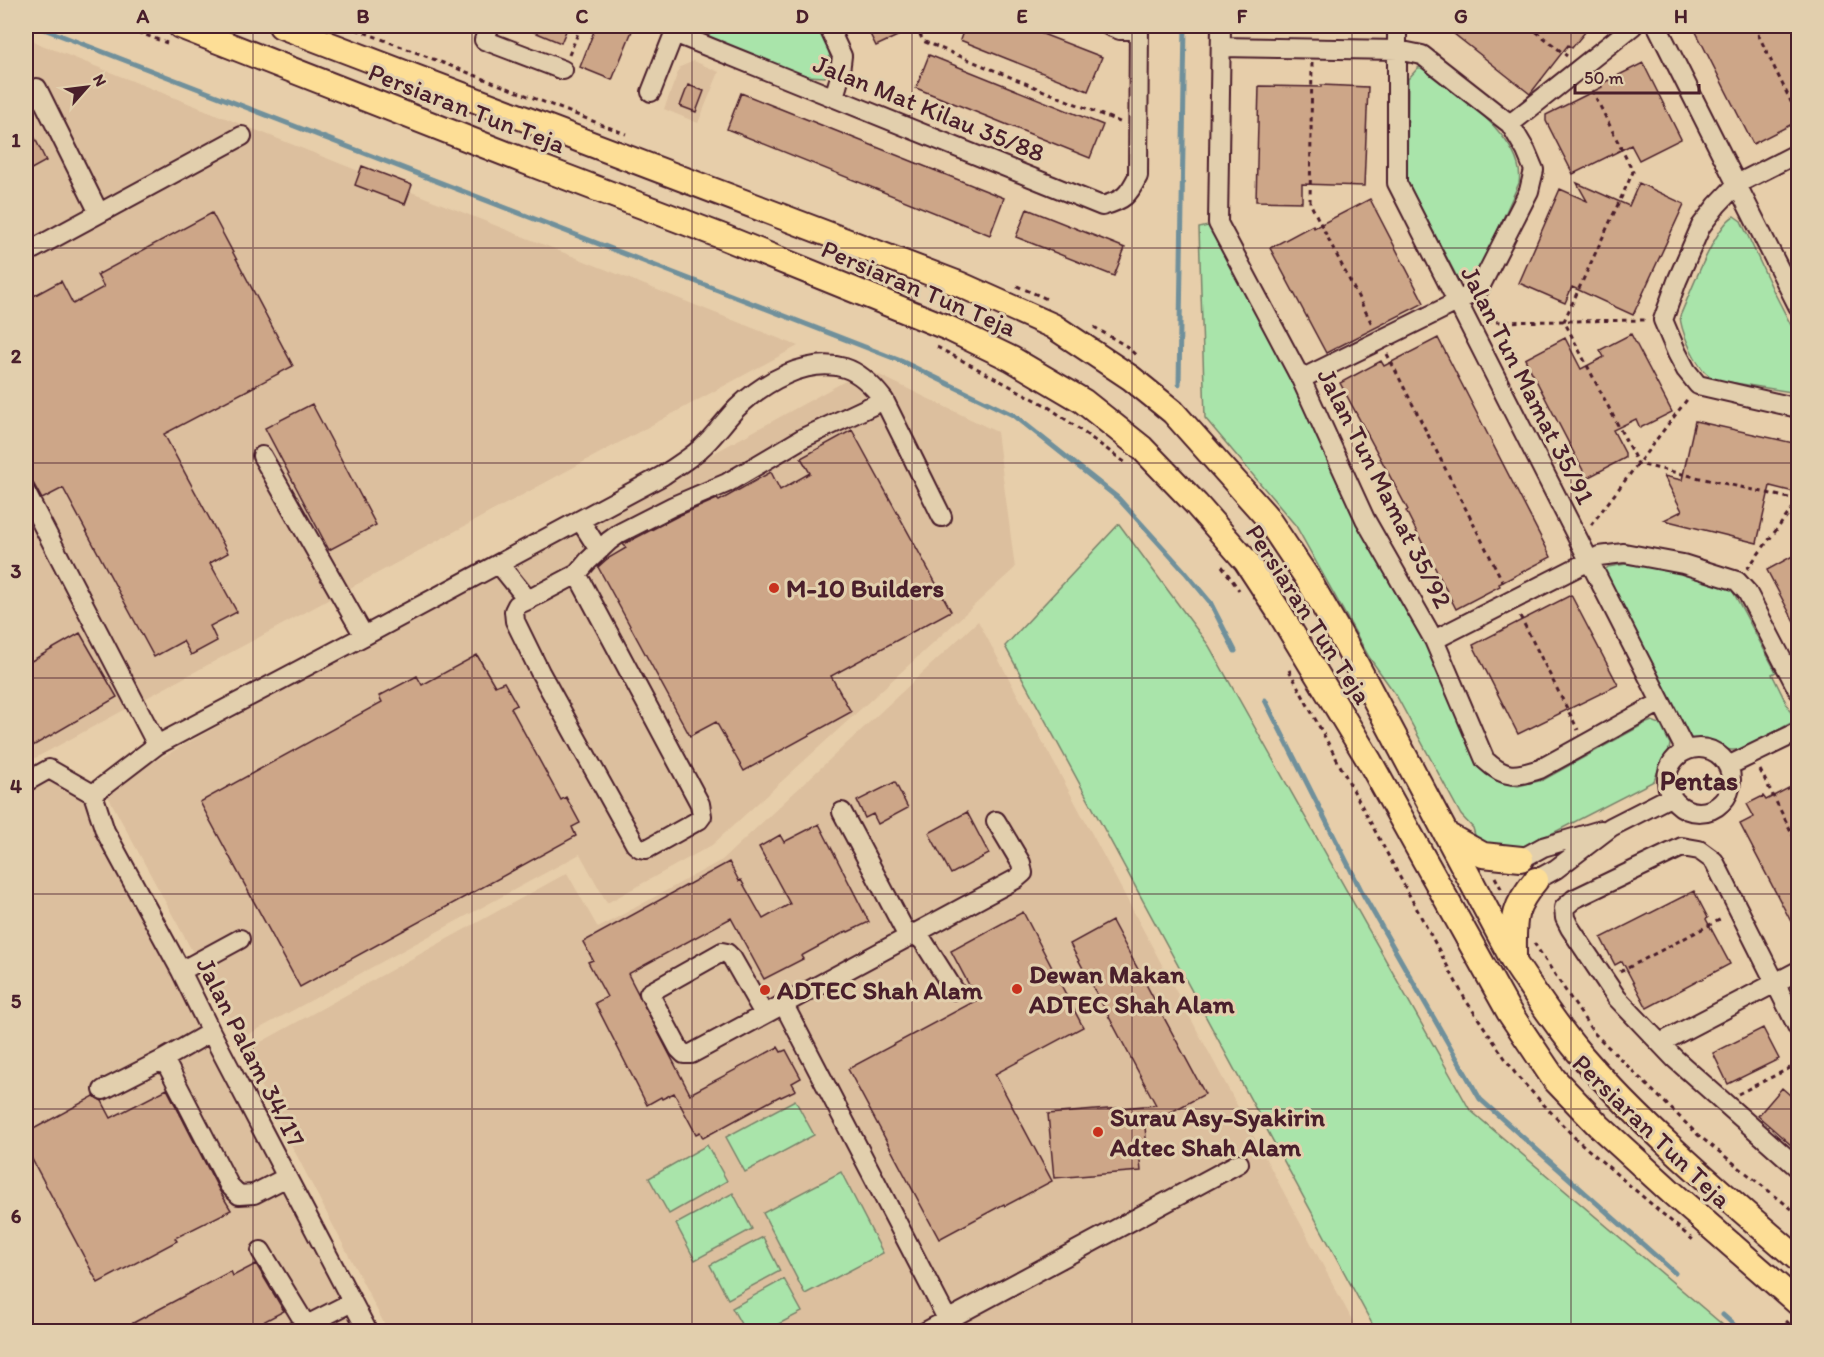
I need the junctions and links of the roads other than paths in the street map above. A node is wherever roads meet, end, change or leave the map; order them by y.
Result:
1 (281, 26) edge
2 (828, 26) edge
3 (1109, 26) edge
4 (1221, 26) edge
5 (1397, 26) edge
6 (1633, 26) edge
7 (1657, 26) edge
8 (1138, 28) edge
9 (676, 29) edge
10 (487, 33) edge
11 (178, 36) edge
12 (1221, 47) junction
13 (1398, 50) junction
14 (563, 70) road end
15 (37, 88) dead end
16 (651, 92) dead end
17 (834, 97) junction
18 (1510, 124) junction
19 (242, 136) dead end
20 (1798, 153) edge
21 (1737, 184) junction
22 (99, 213) junction
23 (26, 253) edge
24 (1457, 302) junction
25 (1798, 306) edge
26 (1301, 379) junction
27 (884, 399) junction
28 (1798, 408) edge
29 (262, 456) dead end
30 (26, 493) edge
31 (942, 517) dead end
32 (580, 520) junction
33 (599, 550) junction
34 (1589, 561) junction
35 (499, 564) junction
36 (576, 574) junction
37 (528, 600) junction
38 (364, 636) junction
39 (1434, 640) junction
40 (1798, 690) edge
41 (1661, 702) junction
42 (1798, 732) edge
43 (156, 745) junction
44 (1686, 751) junction
45 (1728, 766) junction
46 (26, 782) edge
47 (93, 794) junction
48 (1672, 796) junction
49 (842, 812) dead end
50 (996, 821) dead end
51 (1611, 827) junction
52 (1447, 835) junction
53 (1521, 859) junction
54 (1536, 880) junction
55 (1480, 895) junction
56 (914, 934) junction
57 (240, 939) dead end
58 (1514, 962) junction
59 (1798, 971) edge
60 (181, 972) junction
61 (1775, 983) junction
62 (954, 990) dead end
63 (784, 1005) junction
64 (764, 1014) junction
65 (1798, 1028) edge
66 (211, 1032) junction
67 (1660, 1043) junction
68 (164, 1059) junction
69 (104, 1090) dead end
70 (1239, 1163) dead end
71 (1798, 1168) edge
72 (287, 1177) junction
73 (261, 1251) dead end
74 (1798, 1259) edge
75 (352, 1302) junction
76 (1790, 1309) edge
77 (951, 1325) edge
78 (303, 1330) edge
79 (368, 1332) edge
80 (925, 1332) edge

1 - 52 main road, Persiaran Tun Teja
2 - 17 street
3 - 8 street
4 - 12 street, Jalan Tun Mamat 35/92
5 - 13 street, Jalan Tun Mamat 35/91
6 - 18 street
7 - 21 street
8 - 17 street, Jalan Mat Kilau 35/88
9 - 16 street
9 - 17 street, Jalan Mat Kilau 35/88
10 - 14 street
11 - 55 main road, Persiaran Tun Teja
12 - 13 street
12 - 26 street, Jalan Tun Mamat 35/92
13 - 18 street
13 - 24 street, Jalan Tun Mamat 35/91
15 - 22 street
18 - 24 street
19 - 22 street
20 - 21 street
21 - 25 street
21 - 28 street
22 - 23 street
24 - 26 street
24 - 34 street, Jalan Tun Mamat 35/91
26 - 39 street, Jalan Tun Mamat 35/92
27 - 31 street
27 - 32 street
27 - 33 street
29 - 38 street
30 - 43 street
32 - 33 street
32 - 35 street
33 - 36 street
34 - 39 street
34 - 40 street
34 - 41 street, Jalan Tun Mamat 35/91
35 - 37 street
35 - 38 street
36 - 37 street
36 - 37 street
38 - 43 street
39 - 41 street, Jalan Tun Mamat 35/92
41 - 44 street, Jalan Tun Mamat 35/91
42 - 45 street
43 - 47 street
44 - 45 street
44 - 48 street
45 - 48 street
46 - 47 street
47 - 60 street, Jalan Palam 34/17
48 - 51 street
49 - 56 street
50 - 56 street
51 - 53 street
51 - 54 street
52 - 53 main road
52 - 55 main road, Persiaran Tun Teja
53 - 55 main road
54 - 55 main road
54 - 58 main road
55 - 58 main road, Persiaran Tun Teja
55 - 76 main road, Persiaran Tun Teja
56 - 62 street
56 - 63 street
57 - 60 street
58 - 74 main road, Persiaran Tun Teja
59 - 61 street
60 - 66 street, Jalan Palam 34/17
61 - 65 street
61 - 67 street
61 - 67 street
63 - 64 street
63 - 77 street
64 - 64 street
66 - 68 street
66 - 72 street, Jalan Palam 34/17
67 - 71 street
68 - 69 street
68 - 72 street
70 - 77 street
72 - 75 street, Jalan Palam 34/17
73 - 78 street
75 - 78 street
75 - 79 street, Jalan Palam 34/17
77 - 80 street

